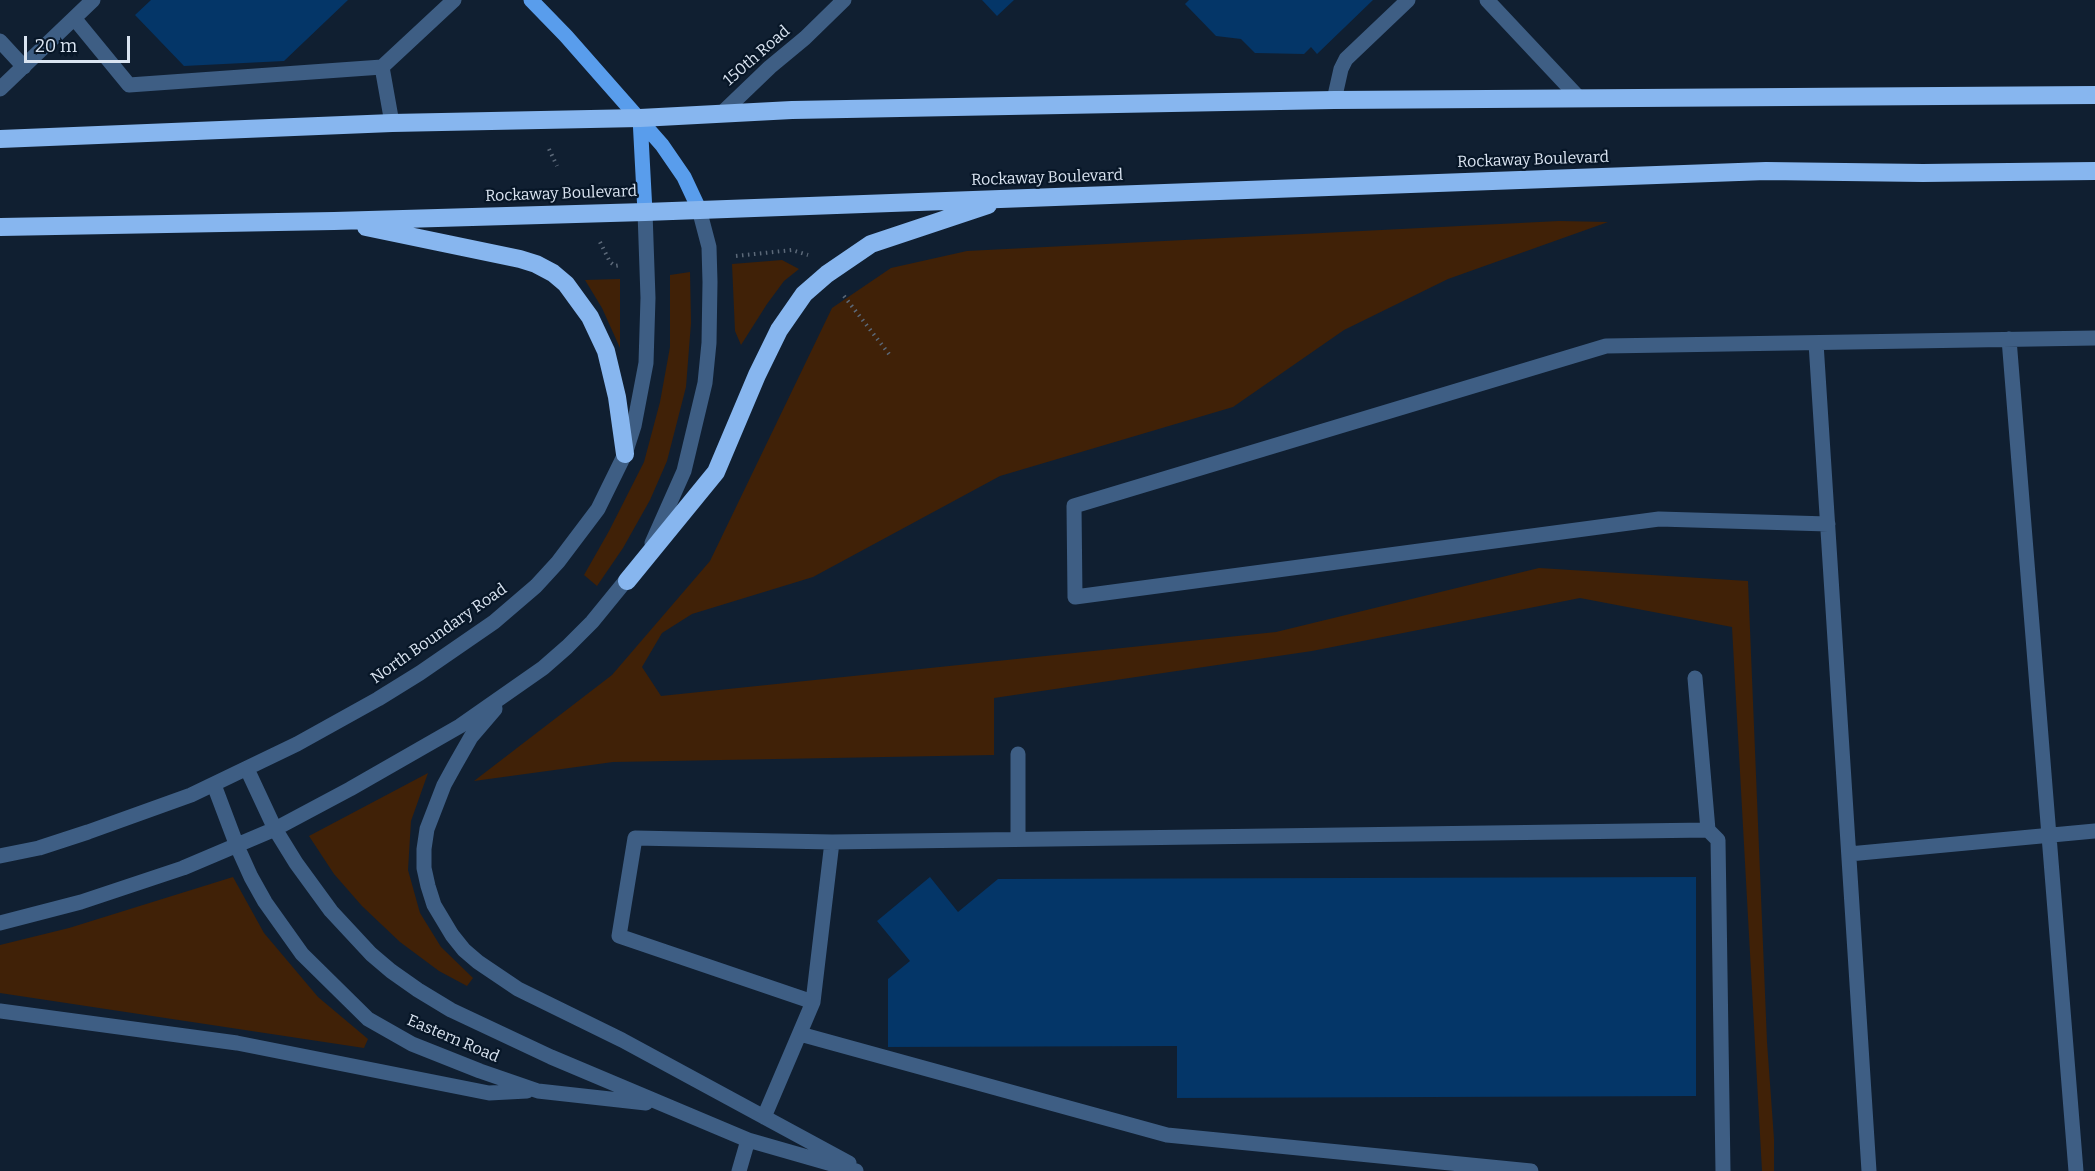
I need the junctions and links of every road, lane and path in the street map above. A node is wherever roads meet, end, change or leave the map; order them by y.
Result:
1 (93, 0) edge
2 (454, 0) edge
3 (531, 0) edge
4 (844, 0) edge
5 (1408, 0) edge
6 (1487, 0) edge
7 (74, 18) junction
8 (0, 41) edge
9 (24, 67) junction
10 (382, 67) junction
11 (0, 89) edge
12 (2095, 95) edge
13 (1579, 98) junction
14 (1334, 100) junction
15 (721, 114) junction
16 (640, 118) junction
17 (392, 123) junction
18 (0, 139) edge
19 (549, 149) dead end
20 (557, 166) dead end
21 (2095, 171) edge
22 (1006, 199) junction
23 (699, 209) junction
24 (645, 212) junction
25 (334, 221) junction
26 (0, 227) edge
27 (600, 242) dead end
28 (732, 256) dead end
29 (816, 260) dead end
30 (621, 265) dead end
31 (838, 288) dead end
32 (2095, 338) edge
33 (2009, 339) junction
34 (1816, 343) junction
35 (889, 354) dead end
36 (625, 454) junction
37 (1828, 524) junction
38 (627, 581) junction
39 (1695, 678) dead end
40 (508, 694) junction
41 (1018, 754) dead end
42 (247, 769) junction
43 (214, 785) junction
44 (275, 829) junction
45 (1708, 830) junction
46 (2095, 831) edge
47 (2049, 835) junction
48 (1018, 839) junction
49 (832, 842) junction
50 (237, 846) junction
51 (1849, 854) junction
52 (0, 856) edge
53 (0, 923) edge
54 (813, 1002) junction
55 (0, 1011) edge
56 (800, 1034) junction
57 (538, 1091) junction
58 (664, 1105) junction
59 (764, 1117) junction
60 (748, 1140) junction
61 (740, 1171) edge
62 (856, 1171) edge
63 (864, 1171) edge
64 (1531, 1171) edge
65 (1723, 1171) edge
66 (1869, 1171) edge
67 (2076, 1171) edge

1 - 7 street
2 - 10 street
3 - 16 main road
4 - 15 street, 150th Road
5 - 14 street
6 - 13 street
7 - 9 street
7 - 10 street
8 - 9 street
9 - 11 street
10 - 17 street
12 - 13 highway
13 - 14 highway
14 - 15 highway
15 - 16 highway
16 - 17 highway
16 - 23 main road
16 - 24 main road, North Boundary Road
17 - 18 highway
19 - 20 path
21 - 22 highway, Rockaway Boulevard
22 - 23 highway, Rockaway Boulevard
22 - 38 highway
23 - 24 highway, Rockaway Boulevard
23 - 38 street
24 - 25 highway, Rockaway Boulevard
24 - 36 street, North Boundary Road
25 - 26 highway, Rockaway Boulevard
25 - 36 highway
27 - 30 path
28 - 29 path
31 - 35 path
32 - 33 street
33 - 34 street
33 - 47 street
34 - 37 street
34 - 37 street
36 - 42 street, North Boundary Road
37 - 51 street
38 - 40 street
39 - 45 street
40 - 44 street
40 - 59 street
41 - 48 street
42 - 43 street, North Boundary Road
42 - 44 street, Eastern Road
43 - 50 street, Eastern Road
43 - 52 street, North Boundary Road
44 - 50 street
44 - 58 street, Eastern Road
45 - 48 street
45 - 65 street
46 - 47 street
47 - 51 street
47 - 67 street
48 - 49 street
49 - 54 street
49 - 54 street
50 - 53 street
50 - 57 street, Eastern Road
51 - 66 street
54 - 56 street
55 - 57 street
56 - 59 street
56 - 64 street
57 - 58 street, Eastern Road
58 - 60 street, Eastern Road
59 - 63 street
60 - 61 street
60 - 62 street, Eastern Road

